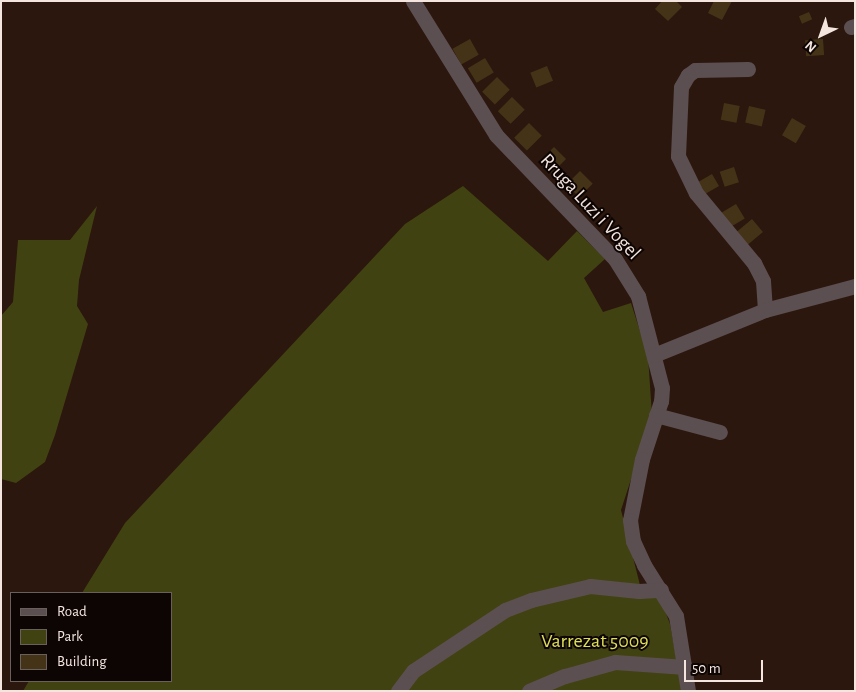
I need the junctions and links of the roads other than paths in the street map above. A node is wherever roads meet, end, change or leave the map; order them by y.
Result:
1 (413, 1) edge
2 (748, 69) dead end
3 (855, 286) edge
4 (765, 310) junction
5 (654, 355) junction
6 (656, 415) junction
7 (720, 432) dead end
8 (661, 590) junction
9 (685, 667) junction
10 (398, 691) edge
11 (529, 691) edge
12 (688, 691) edge

1 - 5 street, Rruga Luzi i Vogel
2 - 4 street
3 - 4 street
4 - 5 street
5 - 6 street, Rruga Luzi i Vogel
6 - 7 street
6 - 8 street, Rruga Luzi i Vogel
8 - 9 street, Rruga Luzi i Vogel
8 - 10 street
9 - 11 street
9 - 12 street, Rruga Luzi i Vogel

